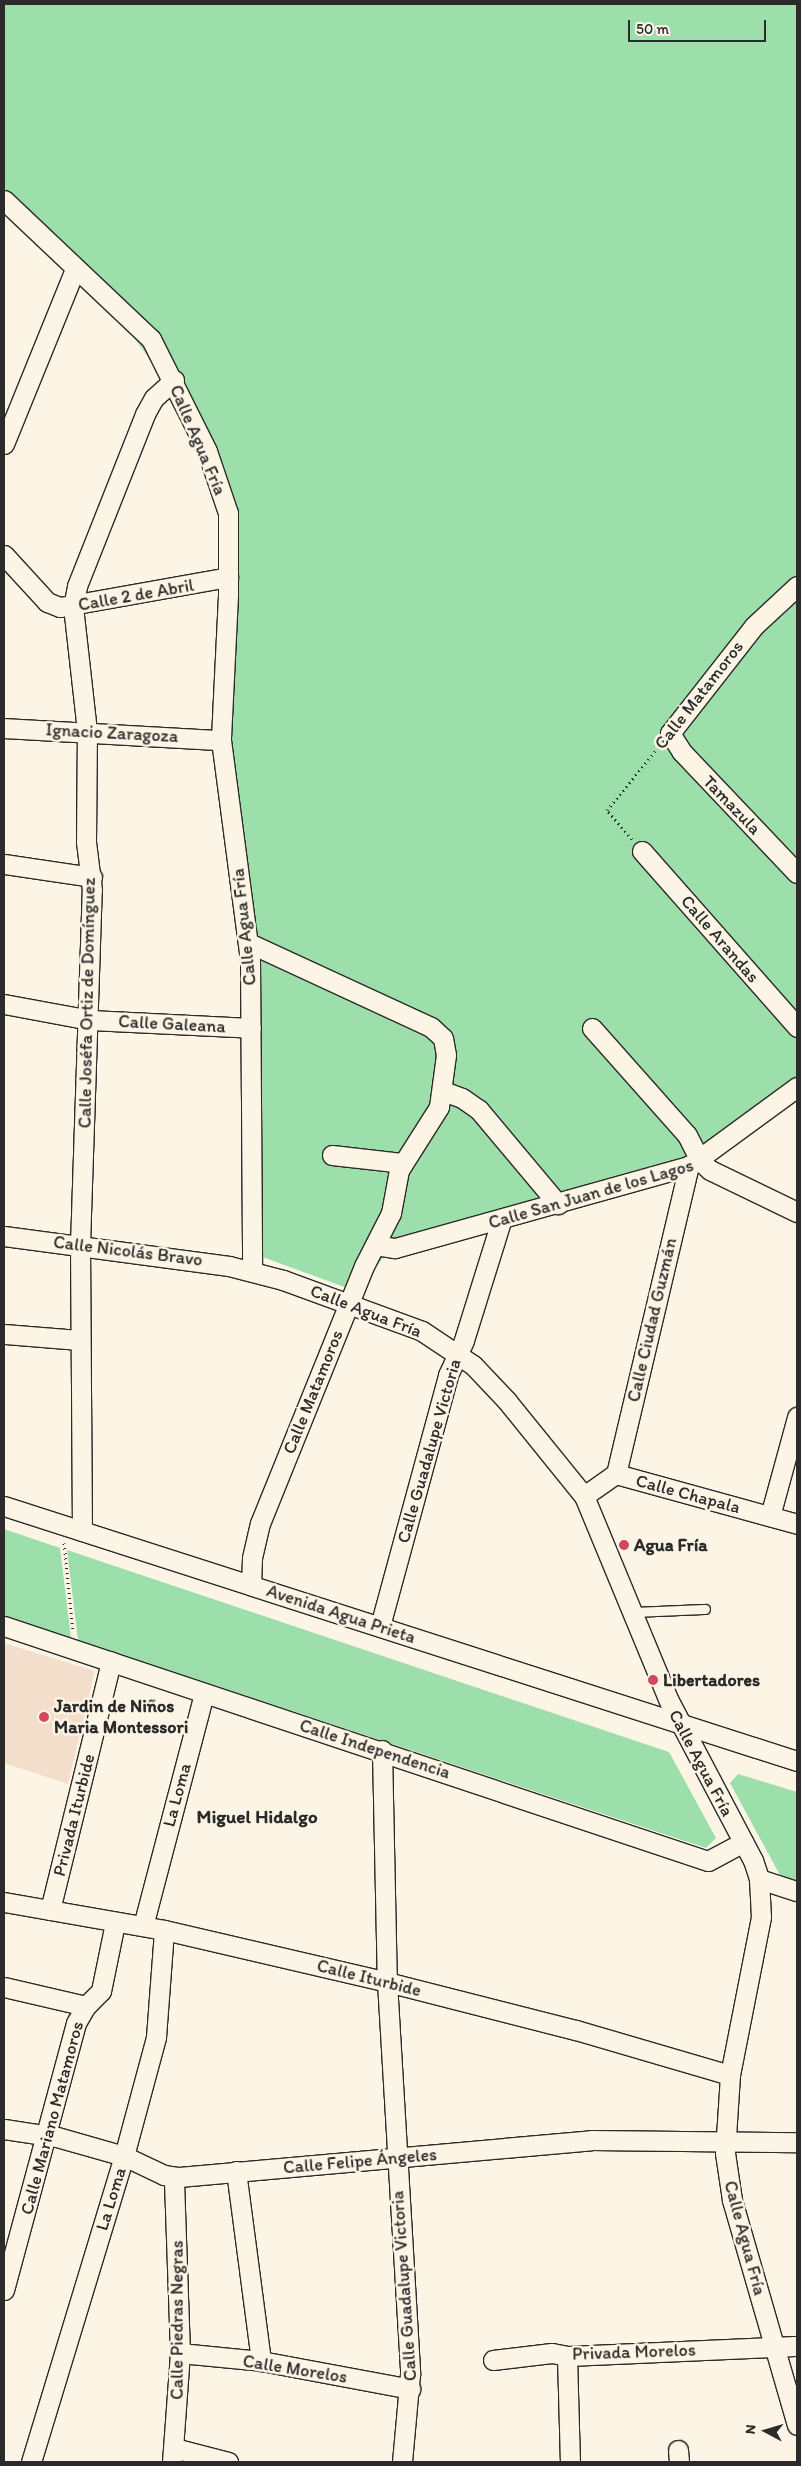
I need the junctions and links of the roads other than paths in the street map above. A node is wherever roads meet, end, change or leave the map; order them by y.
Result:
1 (4, 200) edge
2 (75, 270) junction
3 (174, 380) junction
4 (4, 444) edge
5 (4, 555) edge
6 (228, 578) junction
7 (797, 586) edge
8 (73, 607) junction
9 (4, 728) edge
10 (87, 731) junction
11 (670, 733) joint
12 (221, 740) junction
13 (642, 851) road end
14 (4, 864) edge
15 (797, 874) edge
16 (92, 877) junction
17 (249, 943) junction
18 (4, 1004) edge
19 (90, 1020) junction
20 (797, 1027) edge
21 (251, 1028) junction
22 (592, 1028) dead end
23 (797, 1088) edge
24 (443, 1092) junction
25 (332, 1155) dead end
26 (402, 1162) junction
27 (695, 1163) junction
28 (558, 1204) junction
29 (797, 1212) edge
30 (501, 1221) junction
31 (4, 1236) edge
32 (80, 1245) junction
33 (375, 1245) junction
34 (252, 1271) junction
35 (350, 1303) junction
36 (4, 1334) edge
37 (79, 1340) junction
38 (458, 1352) junction
39 (797, 1417) edge
40 (616, 1474) junction
41 (584, 1496) junction
42 (4, 1506) edge
43 (770, 1516) junction
44 (797, 1524) edge
45 (82, 1531) junction
46 (250, 1585) junction
47 (705, 1609) dead end
48 (632, 1612) junction
49 (4, 1626) edge
50 (380, 1626) junction
51 (111, 1661) junction
52 (204, 1694) junction
53 (679, 1721) junction
54 (382, 1750) junction
55 (797, 1761) edge
56 (743, 1842) junction
57 (759, 1878) junction
58 (797, 1891) edge
59 (4, 1902) edge
60 (50, 1910) junction
61 (115, 1923) junction
62 (143, 1926) junction
63 (164, 1930) junction
64 (387, 1982) junction
65 (4, 1987) edge
66 (86, 2006) junction
67 (730, 2075) junction
68 (4, 2129) edge
69 (47, 2136) junction
70 (724, 2139) junction
71 (797, 2142) edge
72 (124, 2156) junction
73 (395, 2160) junction
74 (236, 2171) junction
75 (174, 2177) junction
76 (4, 2290) edge
77 (797, 2346) edge
78 (775, 2347) junction
79 (180, 2353) junction
80 (566, 2356) junction
81 (493, 2360) dead end
82 (261, 2361) junction
83 (410, 2389) junction
84 (797, 2424) edge
85 (173, 2455) edge
86 (31, 2462) edge
87 (228, 2462) edge
88 (402, 2462) edge
89 (570, 2462) edge

1 - 2 street, Calle Agua Fría
2 - 3 street, Calle Agua Fría
2 - 4 street
3 - 6 street, Calle Agua Fría
3 - 8 street, Calle Joséfa Ortiz de Domínguez
5 - 8 street, Calle 2 de Abril
6 - 8 street, Calle 2 de Abril
6 - 12 street, Calle Agua Fría
7 - 11 street, Calle Matamoros
8 - 10 street, Calle Joséfa Ortiz de Domínguez
9 - 10 street, Ignacio Zaragoza
10 - 12 street, Ignacio Zaragoza
10 - 16 street, Calle Joséfa Ortiz de Domínguez
11 - 15 street, Tamazula
12 - 17 street, Calle Agua Fría
13 - 20 street, Calle Arandas
14 - 16 street
16 - 19 street, Calle Joséfa Ortiz de Domínguez
17 - 21 street, Calle Agua Fría
17 - 24 street, Calle Matamoros
18 - 19 street, Calle Galeana
19 - 21 street, Calle Galeana
19 - 32 street, Calle Joséfa Ortiz de Domínguez
21 - 34 street, Calle Agua Fría
22 - 27 street
23 - 27 street
24 - 26 street, Calle Matamoros
24 - 28 street
25 - 26 street
26 - 33 street, Calle Matamoros
27 - 28 street, Calle San Juan de los Lagos
27 - 29 street, Calle San Juan de los Lagos
27 - 40 street, Calle Ciudad Guzmán
28 - 30 street, Calle San Juan de los Lagos
30 - 33 street, Calle San Juan de los Lagos
30 - 38 street, Calle Guadalupe Victoria
31 - 32 street, Calle Nicolás Bravo
32 - 34 street, Calle Nicolás Bravo
32 - 37 street, Calle Joséfa Ortiz de Domínguez
33 - 35 street, Calle Matamoros
34 - 35 street, Calle Agua Fría
35 - 38 street, Calle Agua Fría
35 - 46 street, Calle Matamoros
36 - 37 street
37 - 45 street, Calle Joséfa Ortiz de Domínguez
38 - 41 street, Calle Agua Fría
38 - 50 street, Calle Guadalupe Victoria
39 - 43 street
40 - 41 street, Calle Chapala
40 - 43 street, Calle Chapala
41 - 48 street, Calle Agua Fría
42 - 45 street, Avenida Agua Prieta
43 - 44 street, Calle Chapala
45 - 46 street, Avenida Agua Prieta
46 - 50 street, Avenida Agua Prieta
47 - 48 lane
48 - 53 street, Calle Agua Fría
49 - 51 street, Calle Independencia
50 - 53 street, Avenida Agua Prieta
51 - 52 street, Calle Independencia
51 - 60 street, Privada Iturbide
52 - 54 street, Calle Independencia
52 - 62 street, La Loma
53 - 55 street, Avenida Agua Prieta
53 - 56 street, Calle Agua Fría
54 - 56 street, Calle Independencia
54 - 64 street, Calle Guadalupe Victoria
56 - 57 street, Calle Agua Fría
57 - 58 street
57 - 67 street, Calle Agua Fría
59 - 60 street, Calle Iturbide
60 - 61 street, Calle Iturbide
61 - 62 street, Calle Iturbide
61 - 66 street, Calle Mariano Matamoros
62 - 63 street, Calle Iturbide
63 - 64 street, Calle Iturbide
63 - 72 street, La Loma
64 - 67 street, Calle Iturbide
64 - 73 street, Calle Guadalupe Victoria
65 - 66 street
66 - 69 street, Calle Mariano Matamoros
67 - 70 street, Calle Agua Fría
68 - 69 street, Calle Felipe Ángeles
69 - 72 street, Calle Felipe Ángeles
69 - 76 street, Calle Mariano Matamoros
70 - 71 street, Calle Felipe Ángeles
70 - 73 street, Calle Felipe Ángeles
70 - 78 street, Calle Agua Fría
72 - 75 street, Calle Felipe Ángeles
72 - 86 street, La Loma
73 - 74 street, Calle Felipe Ángeles
73 - 83 street, Calle Guadalupe Victoria
74 - 75 street, Calle Felipe Ángeles
74 - 82 street
75 - 79 street, Calle Piedras Negras
77 - 78 street, Privada Morelos
78 - 80 street, Privada Morelos
78 - 84 street, Calle Agua Fría
79 - 82 street, Calle Morelos
79 - 85 street, Calle Piedras Negras
80 - 81 street, Privada Morelos
80 - 89 street
82 - 83 street, Calle Morelos
83 - 88 street, Calle Guadalupe Victoria
85 - 87 street

